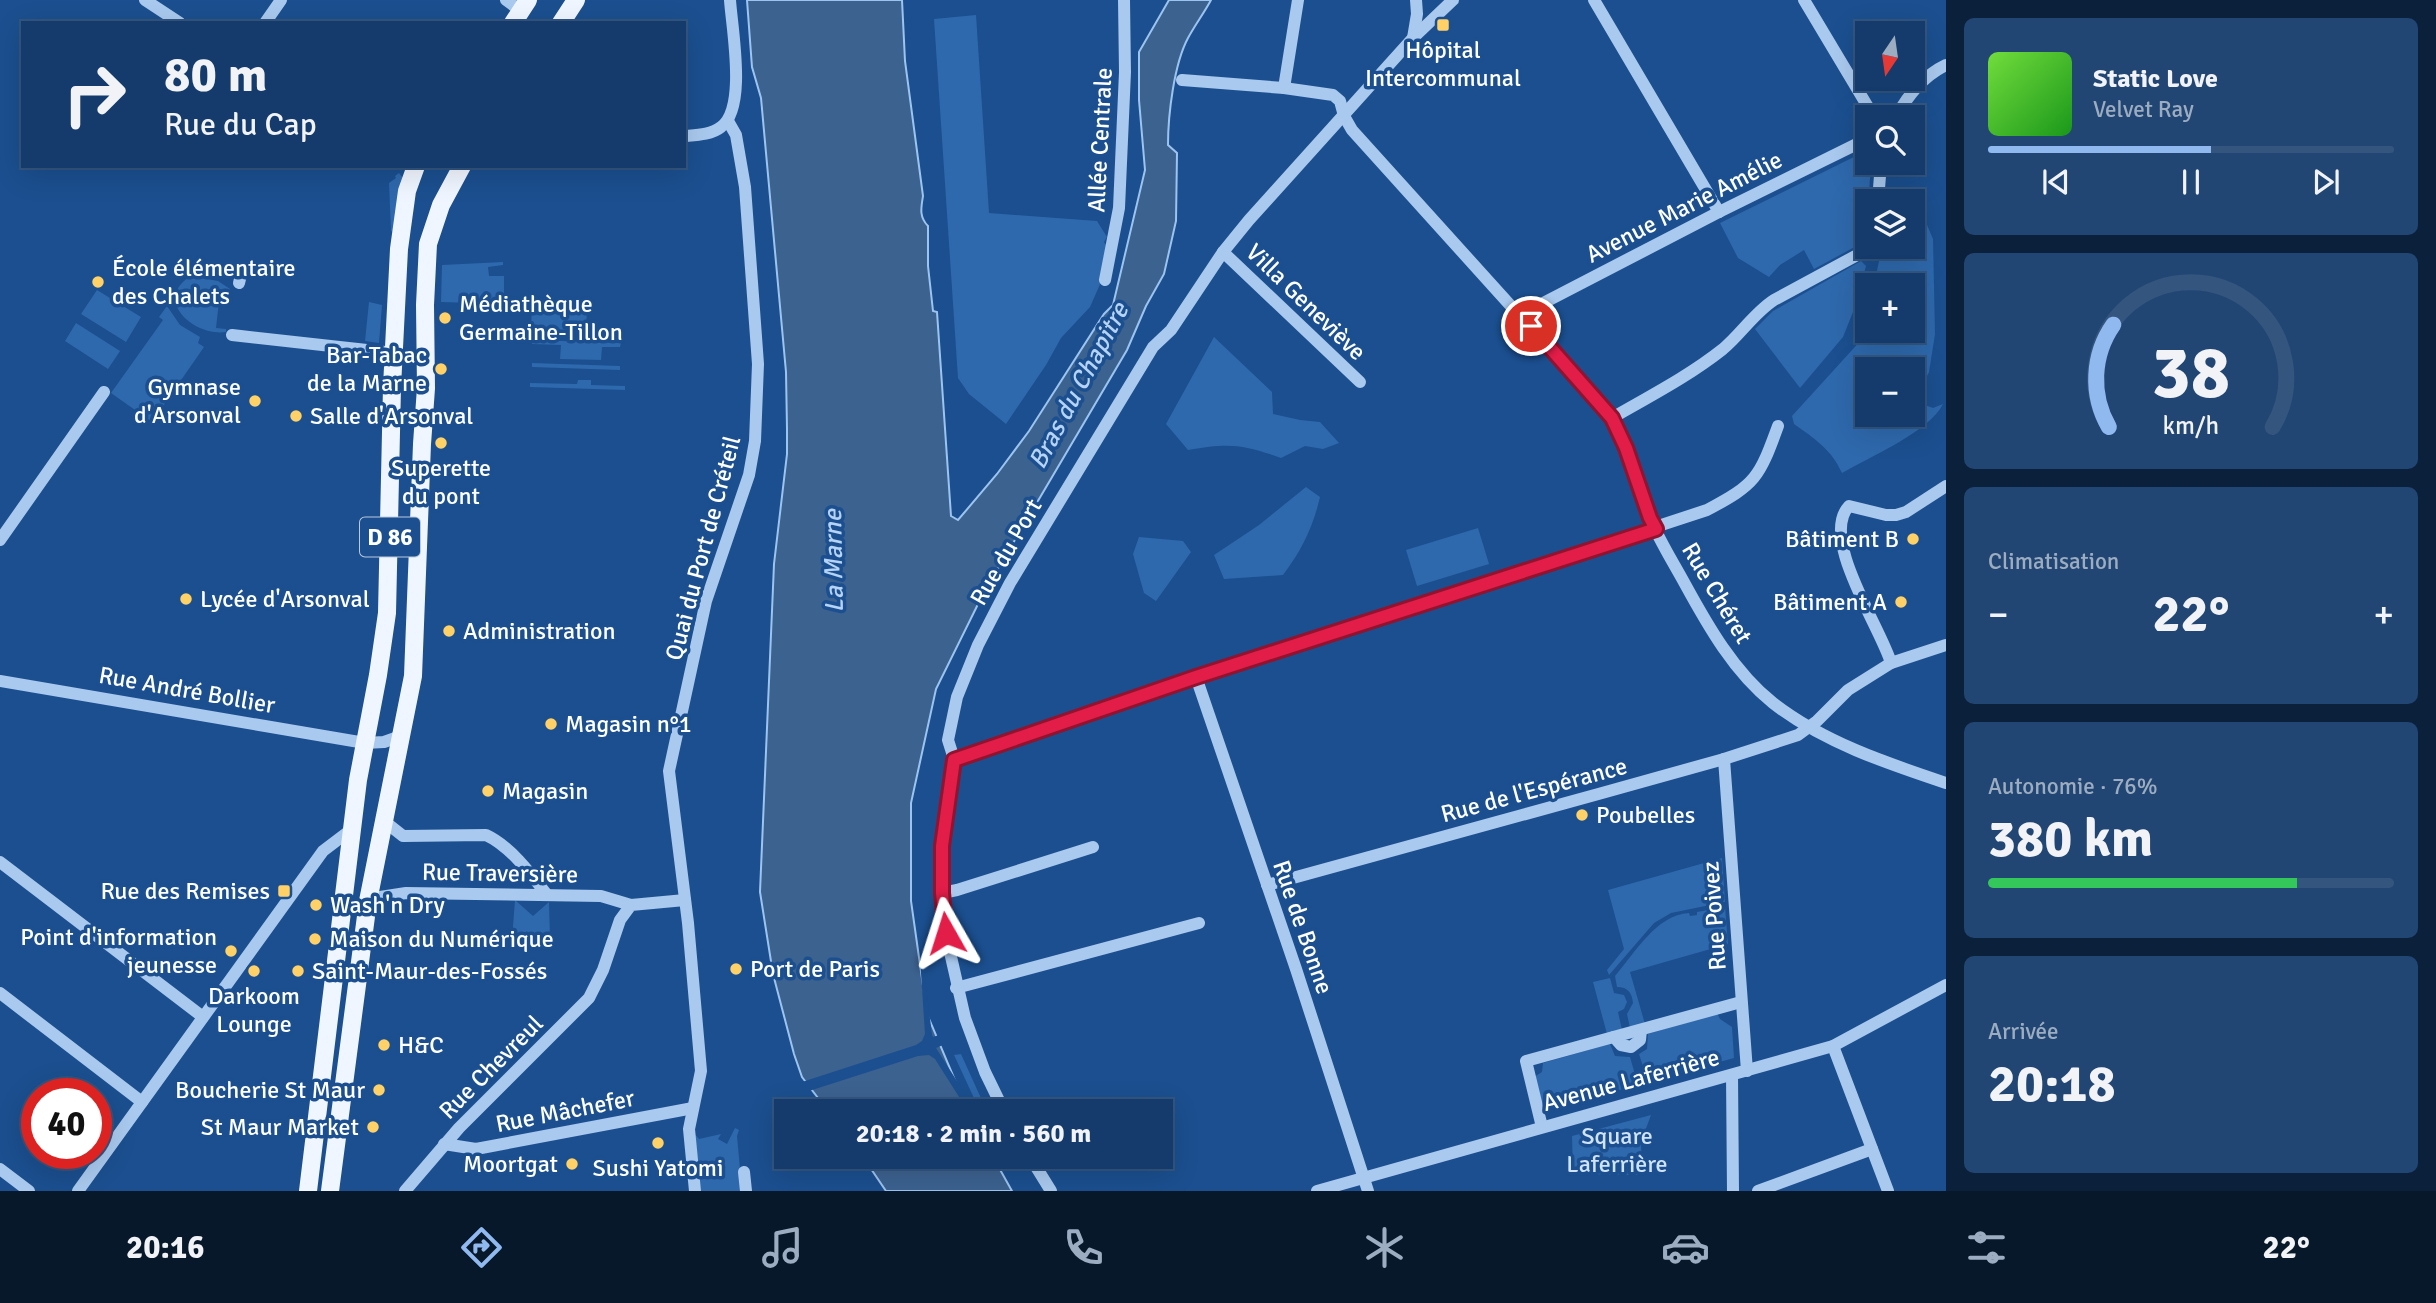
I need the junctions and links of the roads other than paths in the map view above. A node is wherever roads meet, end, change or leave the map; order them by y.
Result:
1 (145, 0) edge
2 (281, 0) edge
3 (506, 0) edge
4 (576, 0) edge
5 (730, 0) edge
6 (1124, 0) edge
7 (1298, 0) edge
8 (1416, 0) edge
9 (1594, 0) edge
10 (1804, 0) edge
11 (1452, 1) edge
12 (521, 11) edge
13 (177, 21) edge
14 (266, 21) edge
15 (562, 21) edge
16 (1413, 38) junction
17 (1946, 65) edge
18 (1182, 80) dead end
19 (1284, 88) junction
20 (1867, 105) edge
21 (1903, 105) edge
22 (1344, 116) junction
23 (728, 121) junction
24 (686, 136) edge
25 (1855, 145) edge
26 (415, 168) edge
27 (463, 169) edge
28 (1719, 212) junction
29 (1223, 252) junction
30 (1855, 256) edge
31 (1105, 280) dead end
32 (1520, 315) junction
33 (232, 335) dead end
34 (394, 353) junction
35 (1360, 382) dead end
36 (104, 392) dead end
37 (1612, 418) junction
38 (1778, 426) dead end
39 (1946, 486) edge
40 (1656, 529) junction
41 (0, 540) edge
42 (1946, 645) edge
43 (1891, 663) junction
44 (1196, 677) junction
45 (0, 681) edge
46 (1809, 727) junction
47 (401, 736) junction
48 (365, 743) junction
49 (1724, 759) junction
50 (954, 760) junction
51 (1946, 783) edge
52 (384, 821) junction
53 (352, 829) junction
54 (1093, 847) dead end
55 (0, 862) edge
56 (1267, 885) junction
57 (942, 893) junction
58 (547, 895) junction
59 (685, 900) junction
60 (368, 901) junction
61 (631, 905) junction
62 (1199, 923) dead end
63 (1946, 985) edge
64 (956, 988) junction
65 (0, 993) edge
66 (1741, 1002) junction
67 (203, 1017) junction
68 (1833, 1045) junction
69 (1747, 1070) junction
70 (1732, 1074) junction
71 (998, 1099) edge
72 (142, 1102) junction
73 (693, 1108) junction
74 (1542, 1126) junction
75 (444, 1144) junction
76 (1872, 1149) junction
77 (0, 1169) edge
78 (1037, 1169) edge
79 (744, 1172) dead end
80 (1364, 1178) junction
81 (29, 1191) edge
82 (78, 1191) edge
83 (309, 1191) edge
84 (330, 1191) edge
85 (405, 1191) edge
86 (695, 1191) edge
87 (746, 1191) edge
88 (1051, 1191) edge
89 (1318, 1191) edge
90 (1368, 1191) edge
91 (1733, 1191) edge
92 (1758, 1191) edge
93 (1888, 1191) edge

1 - 13 street
2 - 14 street
3 - 12 street
4 - 15 main road
5 - 23 street
6 - 31 street, Allée Centrale
7 - 19 street
8 - 16 street
9 - 28 street
10 - 20 street
11 - 16 street
16 - 22 street, Rue du Port
17 - 21 street
18 - 19 street
19 - 22 street, Rue Chéret
22 - 29 street, Rue du Port
22 - 32 street, Rue Chéret
23 - 24 street
23 - 59 street, Quai du Port de Créteil
25 - 28 street, Avenue Marie Amélie
26 - 34 main road, D 86
27 - 47 main road, D 86
28 - 32 street, Avenue Marie Amélie
29 - 35 street, Villa Geneviève
29 - 50 street, Rue du Port
30 - 37 street
32 - 37 street, Rue Chéret
33 - 34 street
34 - 48 main road, D 86
36 - 41 street
37 - 40 street, Rue Chéret
38 - 40 street
39 - 43 street
40 - 44 street
40 - 46 street, Rue Chéret
42 - 43 street, Rue de l'Espérance
43 - 46 street, Rue de l'Espérance
44 - 50 street
44 - 56 street, Rue de Bonne
45 - 48 street, Rue André Bollier
46 - 49 street, Rue de l'Espérance
46 - 51 street, Rue Chéret
47 - 48 street
47 - 52 main road, D 86
48 - 53 main road, D 86
49 - 56 street, Rue de l'Espérance
49 - 66 street, Rue Poivez
50 - 57 street, Rue du Port
52 - 58 street
52 - 60 main road, D 86
53 - 67 street
53 - 83 main road, D 86
54 - 57 street
55 - 67 street
56 - 80 street, Rue de Bonne
57 - 64 street, Rue du Port
58 - 60 street, Rue Traversière
58 - 61 street, Rue Traversière
59 - 61 street
59 - 73 street, Quai du Port de Créteil
60 - 84 main road, D 86
61 - 75 street, Rue Chevreul
62 - 64 street
63 - 68 street, Avenue Laferrière
64 - 71 street, Rue du Port
65 - 72 street
66 - 69 street, Rue Poivez
66 - 74 street
67 - 72 street
68 - 69 street, Avenue Laferrière
68 - 76 street
69 - 70 street, Avenue Laferrière
70 - 74 street, Avenue Laferrière
70 - 91 street
72 - 82 street
73 - 75 street, Rue Mâchefer
73 - 86 street, Quai du Port de Créteil
74 - 80 street, Avenue Laferrière
75 - 85 street, Rue Chevreul
76 - 92 street
76 - 93 street
77 - 81 street
78 - 88 street
79 - 87 street
80 - 89 street, Avenue Laferrière
80 - 90 street, Rue de Bonne

